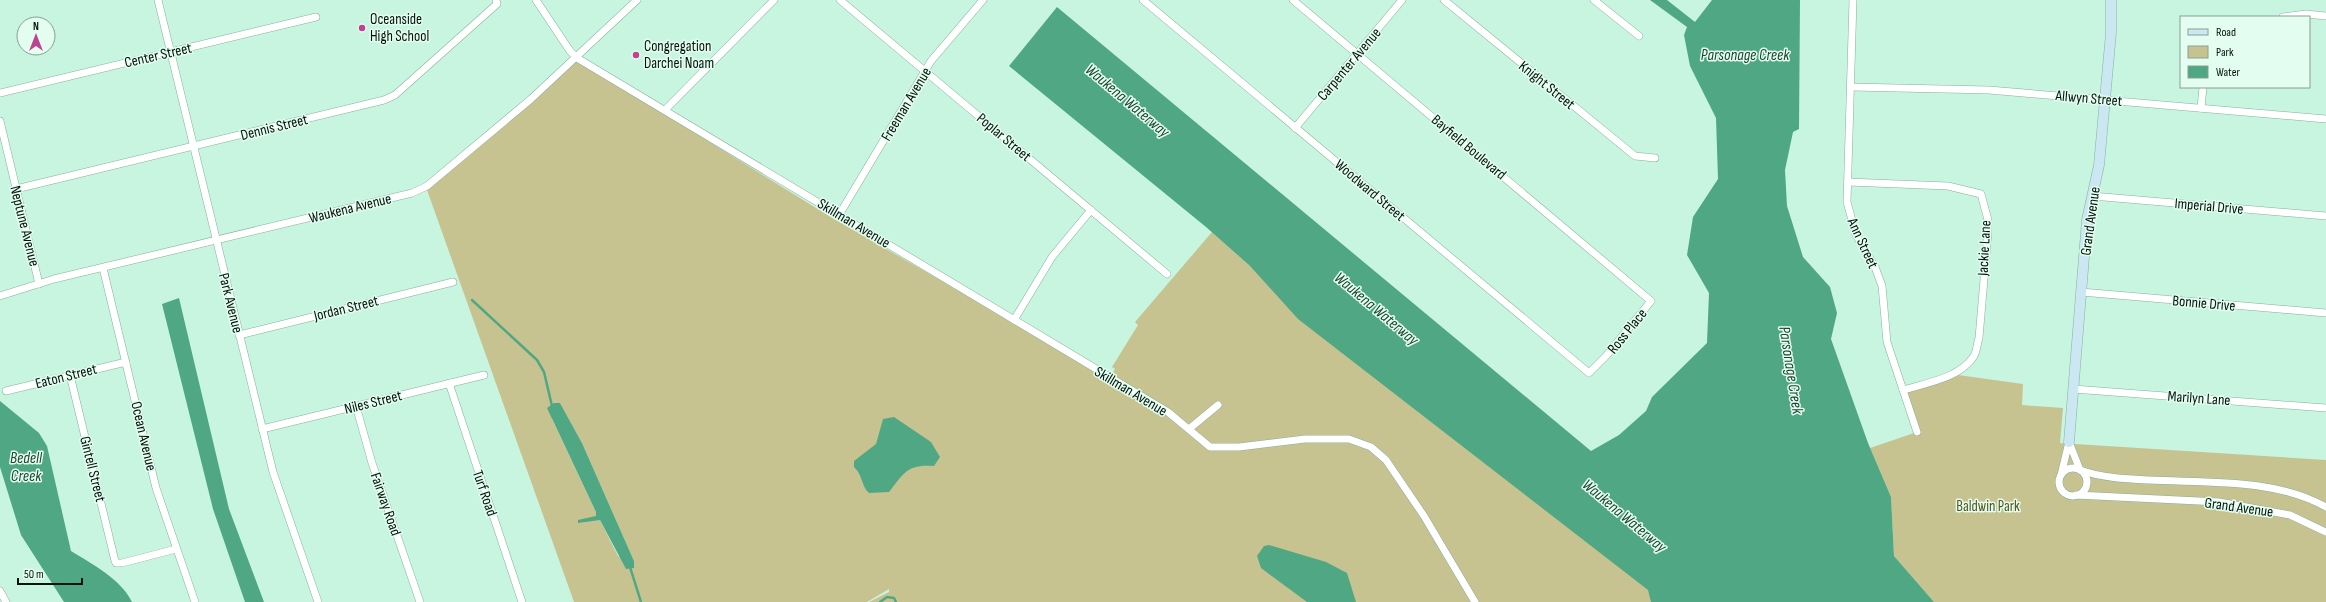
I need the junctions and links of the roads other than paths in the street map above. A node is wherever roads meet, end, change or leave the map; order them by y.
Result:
1 (158, 0) edge
2 (496, 0) edge
3 (536, 0) edge
4 (637, 0) edge
5 (774, 0) edge
6 (840, 0) edge
7 (983, 0) edge
8 (1143, 0) edge
9 (1294, 0) edge
10 (1402, 0) edge
11 (1444, 0) edge
12 (1594, 0) edge
13 (1853, 0) edge
14 (2111, 0) edge
15 (2291, 16) edge
16 (2326, 16) edge
17 (316, 17) dead end
18 (1639, 36) dead end
19 (171, 52) junction
20 (1357, 54) junction
21 (577, 58) junction
22 (926, 72) junction
23 (1851, 87) junction
24 (2203, 88) edge
25 (0, 93) edge
26 (2105, 100) junction
27 (2201, 108) junction
28 (665, 110) junction
29 (2326, 119) edge
30 (0, 121) edge
31 (1295, 128) junction
32 (193, 146) junction
33 (1655, 158) dead end
34 (1848, 182) junction
35 (16, 189) junction
36 (2092, 196) junction
37 (1091, 210) junction
38 (839, 215) junction
39 (2326, 216) edge
40 (216, 240) junction
41 (103, 268) junction
42 (1167, 274) dead end
43 (453, 282) dead end
44 (39, 284) junction
45 (2081, 292) junction
46 (1644, 295) joint
47 (0, 296) edge
48 (2326, 313) edge
49 (1014, 320) junction
50 (239, 334) junction
51 (126, 362) junction
52 (1596, 367) joint
53 (70, 375) junction
54 (484, 375) dead end
55 (450, 383) junction
56 (2073, 389) junction
57 (1903, 390) junction
58 (6, 391) dead end
59 (1218, 405) dead end
60 (356, 406) junction
61 (2326, 408) edge
62 (262, 429) junction
63 (1189, 429) junction
64 (1917, 432) dead end
65 (2069, 442) junction
66 (2080, 470) junction
67 (2060, 479) junction
68 (2076, 495) junction
69 (2326, 507) edge
70 (2326, 532) edge
71 (176, 549) junction
72 (0, 591) edge
73 (6, 602) edge
74 (195, 602) edge
75 (318, 602) edge
76 (420, 602) edge
77 (522, 602) edge
78 (1475, 602) edge

1 - 19 street, Park Avenue
2 - 32 street, Dennis Street
3 - 21 street, Skillman Avenue
4 - 21 street, Waukena Avenue
5 - 28 street
6 - 22 street, Poplar Street
7 - 22 street, Freeman Avenue
8 - 31 street, Woodward Street
9 - 20 street, Bayfield Boulevard
10 - 20 street, Carpenter Avenue
11 - 33 street, Knight Street
12 - 18 street
13 - 23 street, Ann Street
14 - 26 street, Grand Avenue
15 - 16 street
17 - 19 street, Center Street
19 - 25 street, Center Street
19 - 32 street, Park Avenue
20 - 31 street, Carpenter Avenue
20 - 46 street, Bayfield Boulevard
21 - 28 street, Skillman Avenue
21 - 40 street, Waukena Avenue
22 - 37 street, Poplar Street
22 - 38 street, Freeman Avenue
23 - 26 street, Allwyn Street
23 - 34 street, Ann Street
24 - 27 street
26 - 27 street, Allwyn Street
26 - 36 street, Grand Avenue
27 - 29 street, Allwyn Street
28 - 38 street, Skillman Avenue
30 - 35 street, Neptune Avenue
31 - 52 street, Woodward Street
32 - 35 street, Dennis Street
32 - 40 street, Park Avenue
34 - 57 street, Ann Street
34 - 57 street, Jackie Lane
35 - 44 street, Neptune Avenue
36 - 39 street, Imperial Drive
36 - 45 street, Grand Avenue
37 - 42 street, Poplar Street
37 - 49 street
38 - 49 street, Skillman Avenue
40 - 41 street, Waukena Avenue
40 - 50 street, Park Avenue
41 - 44 street, Waukena Avenue
41 - 51 street, Ocean Avenue
43 - 50 street, Jordan Street
44 - 47 street, Waukena Avenue
45 - 48 street, Bonnie Drive
45 - 56 street, Grand Avenue
46 - 52 street, Ross Place
49 - 63 street, Skillman Avenue
50 - 62 street, Park Avenue
51 - 53 street, Eaton Street
51 - 71 street, Ocean Avenue
53 - 58 street, Eaton Street
53 - 71 street, Gintell Street
54 - 55 street, Niles Street
55 - 60 street, Niles Street
55 - 77 street, Turf Road
56 - 61 street, Marilyn Lane
56 - 65 street, Grand Avenue
57 - 64 street, Ann Street
59 - 63 street
60 - 62 street, Niles Street
60 - 76 street, Fairway Road
62 - 75 street, Park Avenue
63 - 78 street, Skillman Avenue
65 - 66 street, Grand Avenue
65 - 67 street, Grand Avenue
66 - 67 street, Grand Avenue
66 - 68 street, Grand Avenue
66 - 69 street, Grand Avenue
67 - 68 street
68 - 70 street, Grand Avenue
71 - 74 street, Ocean Avenue
72 - 73 street

